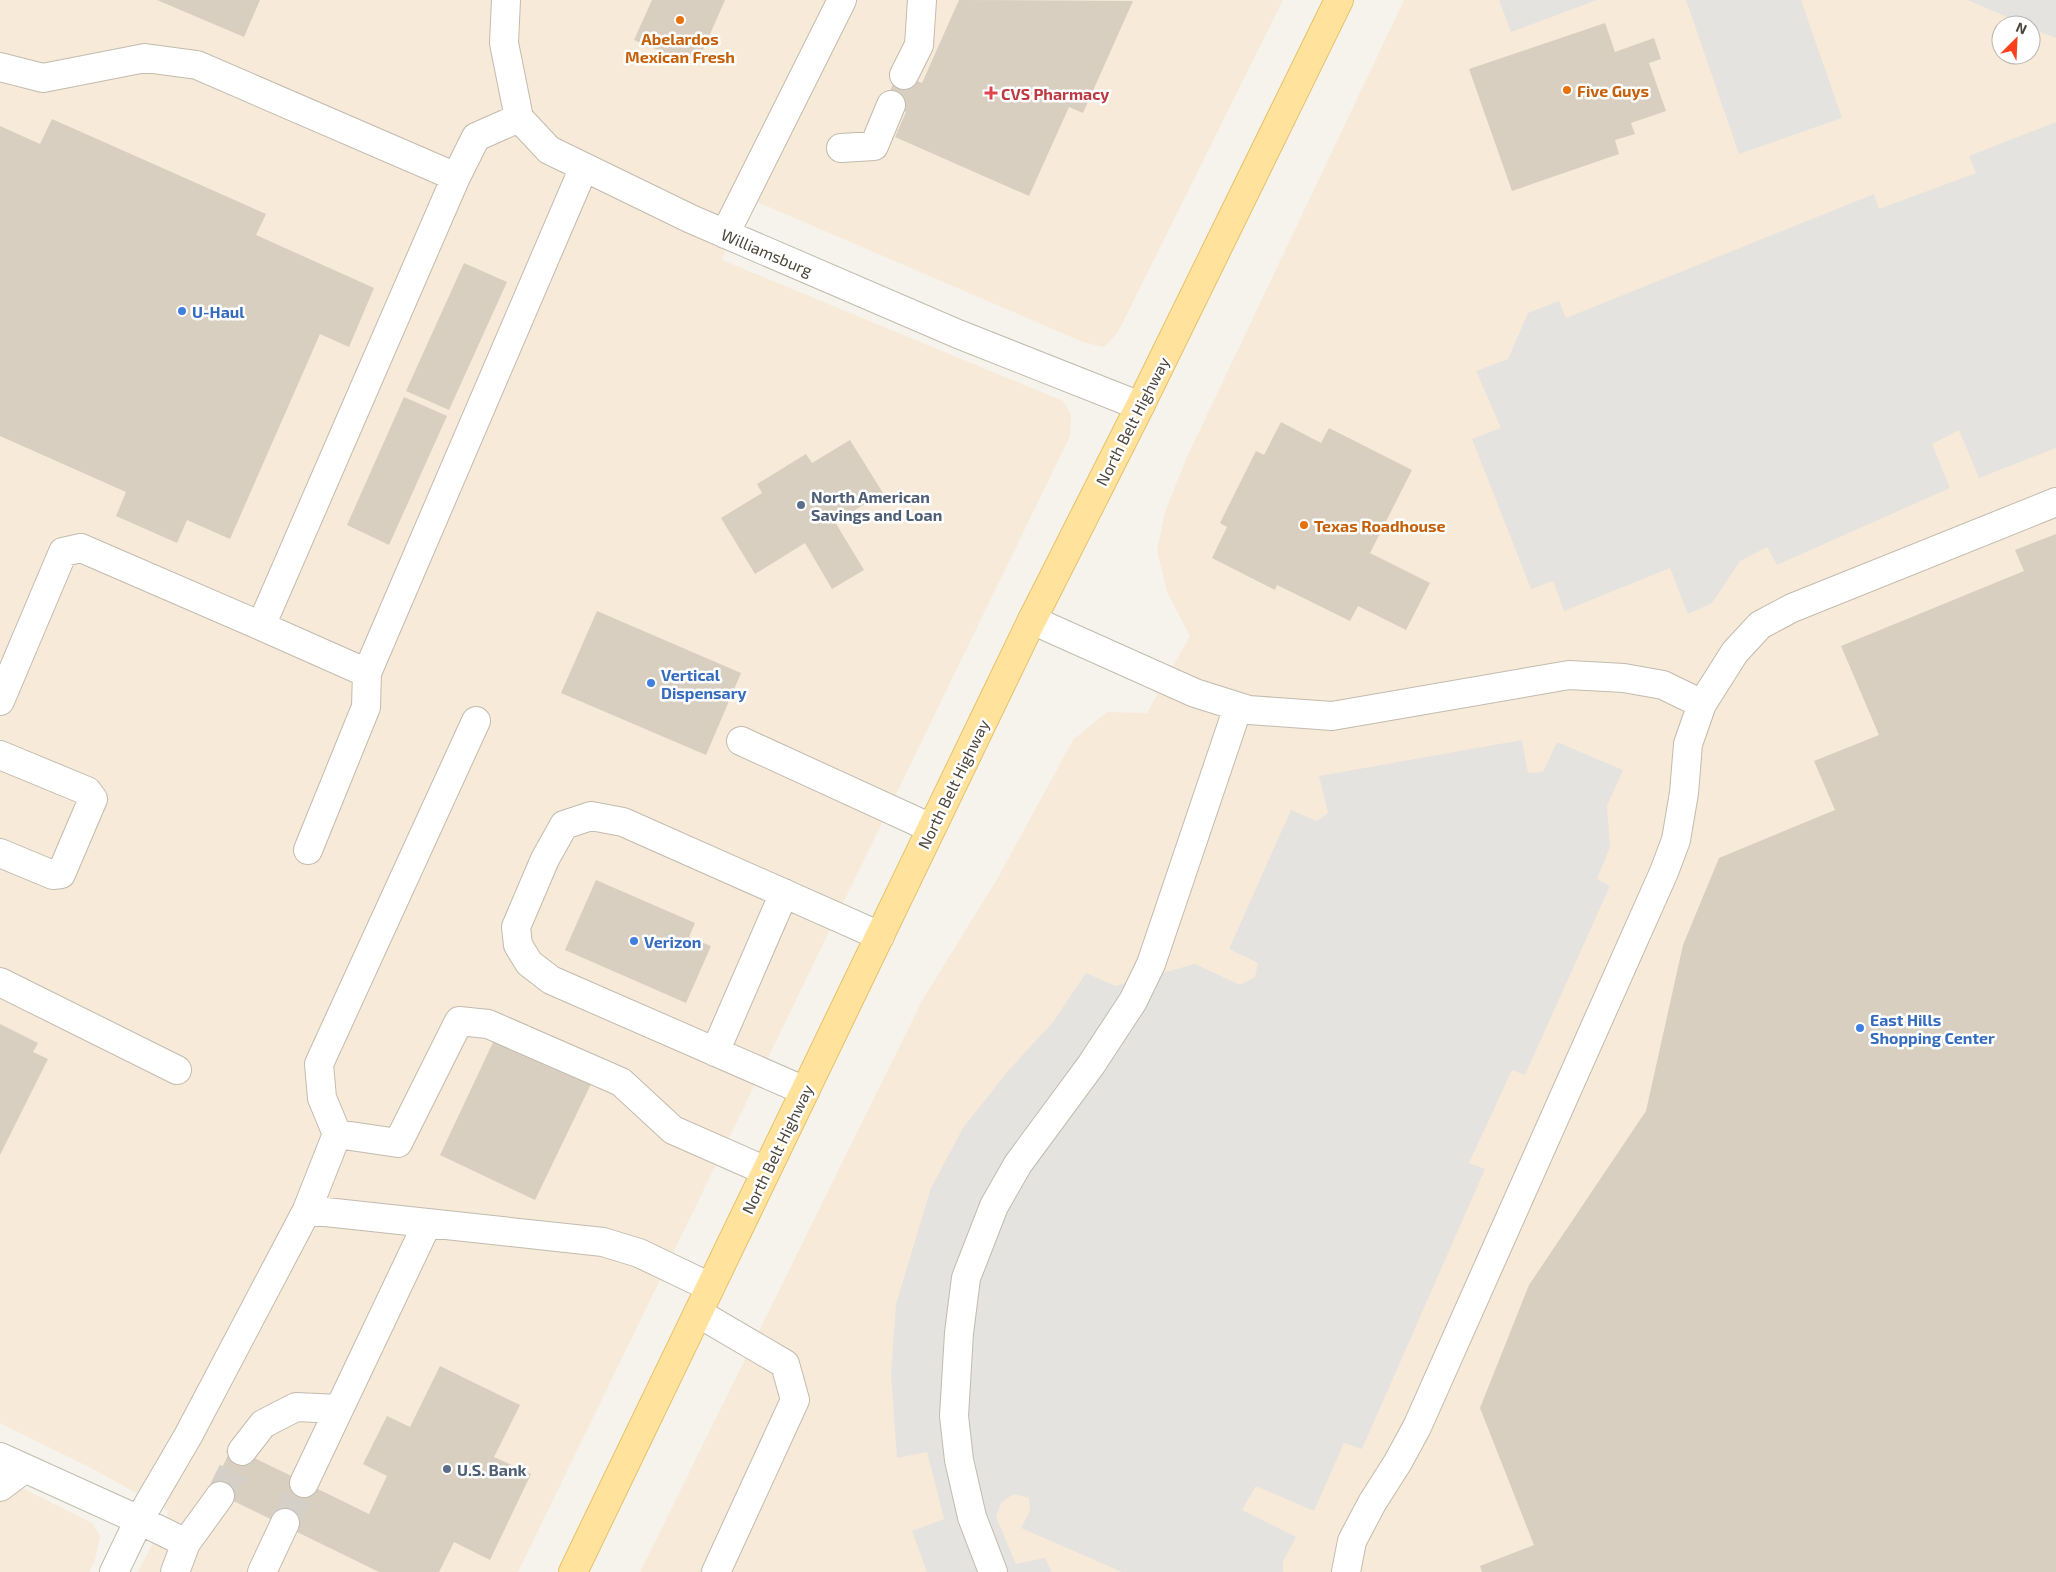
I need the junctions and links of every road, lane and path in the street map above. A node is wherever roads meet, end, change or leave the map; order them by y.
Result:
1 (506, 0) edge
2 (842, 0) edge
3 (922, 0) edge
4 (1339, 0) edge
5 (0, 67) edge
6 (904, 75) dead end
7 (891, 105) dead end
8 (519, 118) junction
9 (841, 148) dead end
10 (584, 167) junction
11 (456, 177) junction
12 (725, 234) junction
13 (1140, 406) junction
14 (2056, 502) edge
15 (1032, 620) junction
16 (260, 626) junction
17 (367, 673) junction
18 (0, 701) edge
19 (1702, 704) junction
20 (1238, 707) junction
21 (476, 721) dead end
22 (741, 741) dead end
23 (0, 755) edge
24 (931, 828) junction
25 (308, 850) dead end
26 (0, 854) edge
27 (784, 893) junction
28 (880, 936) junction
29 (0, 982) edge
30 (715, 1052) junction
31 (177, 1070) dead end
32 (805, 1091) junction
33 (336, 1134) junction
34 (766, 1171) junction
35 (307, 1210) junction
36 (427, 1224) junction
37 (710, 1287) junction
38 (698, 1313) junction
39 (339, 1409) junction
40 (242, 1452) tunnel mouth
41 (0, 1457) edge
42 (24, 1469) junction
43 (304, 1483) tunnel mouth
44 (0, 1487) edge
45 (220, 1496) tunnel mouth
46 (139, 1520) junction
47 (285, 1523) tunnel mouth
48 (186, 1543) junction
49 (114, 1572) edge
50 (175, 1572) edge
51 (262, 1572) edge
52 (573, 1572) edge
53 (716, 1572) edge
54 (993, 1572) edge
55 (1346, 1572) edge

1 - 8 street
2 - 12 street
3 - 6 street
4 - 13 main road, North Belt Highway
5 - 11 street
7 - 9 street
8 - 10 street, Williamsburg
8 - 11 street
10 - 12 street, Williamsburg
10 - 17 street
11 - 16 street
12 - 13 street, Williamsburg
13 - 15 main road, North Belt Highway
14 - 19 street
15 - 20 street
15 - 24 main road, North Belt Highway
16 - 17 street
16 - 18 street
17 - 25 street
19 - 20 street
19 - 55 street
20 - 54 street
21 - 33 street
22 - 24 street
23 - 26 street
24 - 28 main road, North Belt Highway
27 - 28 street
27 - 30 street
27 - 30 street
28 - 32 main road, North Belt Highway
29 - 31 street
30 - 32 street
32 - 34 main road, North Belt Highway
33 - 34 street
33 - 35 street
34 - 37 main road, North Belt Highway
35 - 36 street
35 - 46 street
36 - 37 street
36 - 39 street
37 - 38 main road, North Belt Highway
38 - 52 main road, North Belt Highway
38 - 53 street
39 - 40 street
39 - 43 street
41 - 42 street
42 - 44 street
42 - 46 street
45 - 48 street
46 - 48 street
46 - 49 street
47 - 51 street
48 - 50 street

